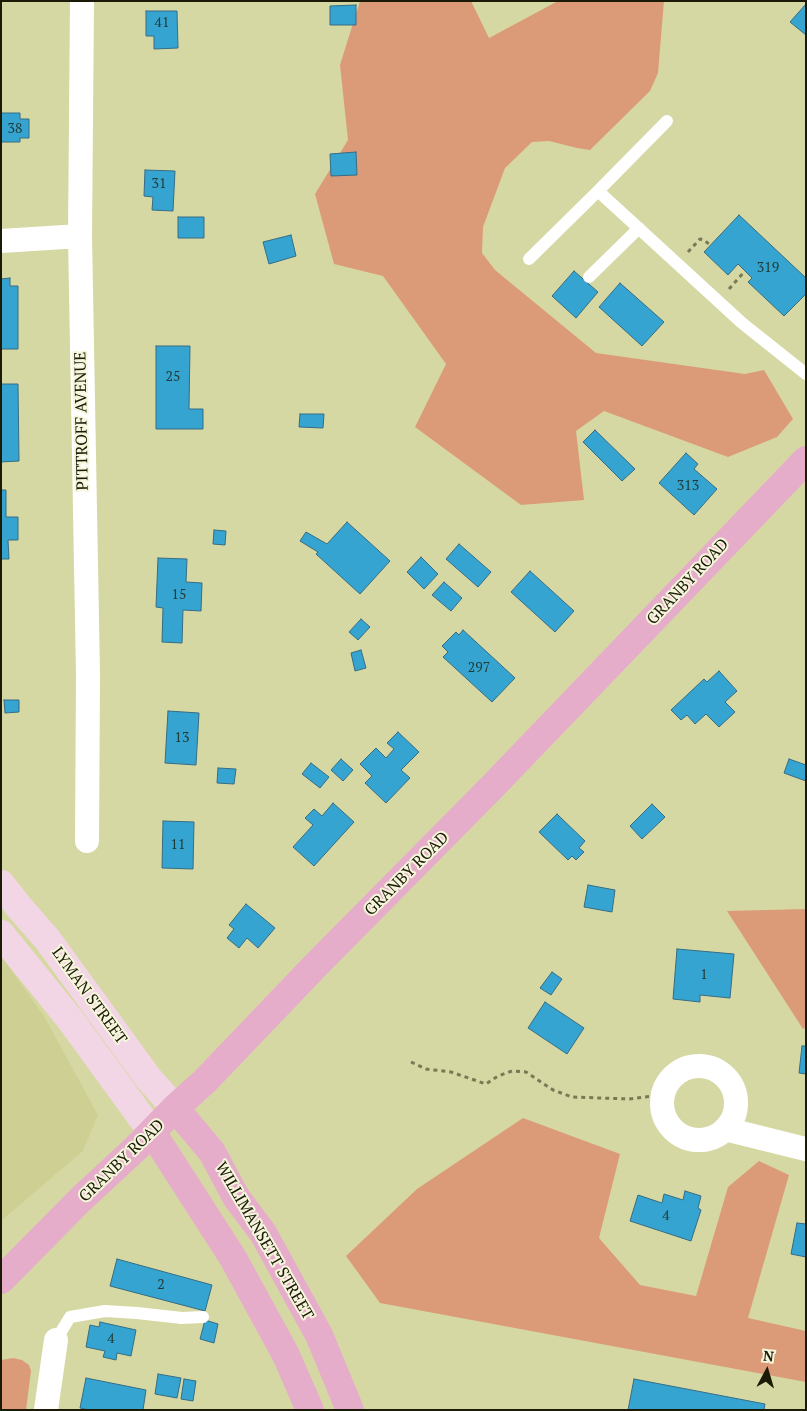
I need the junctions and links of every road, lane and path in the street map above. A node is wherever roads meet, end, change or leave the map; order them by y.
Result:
1 (82, 1) edge
2 (667, 121) dead end
3 (598, 191) junction
4 (639, 228) junction
5 (80, 236) junction
6 (1, 242) edge
7 (710, 245) dead end
8 (529, 259) dead end
9 (678, 263) junction
10 (745, 271) dead end
11 (589, 277) dead end
12 (718, 301) junction
13 (806, 374) edge
14 (806, 460) edge
15 (87, 842) dead end
16 (1, 884) edge
17 (1, 934) edge
18 (411, 1062) dead end
19 (662, 1099) junction
20 (175, 1108) junction
21 (725, 1129) junction
22 (152, 1132) junction
23 (806, 1149) edge
24 (1, 1280) edge
25 (202, 1317) dead end
26 (56, 1340) joint
27 (46, 1410) edge
28 (310, 1410) edge
29 (350, 1410) edge

1 - 5 street, PITTROFF AVENUE
2 - 3 lane
3 - 4 lane
3 - 8 lane
4 - 9 lane
4 - 11 lane
5 - 6 street
5 - 15 street, PITTROFF AVENUE
7 - 9 path
9 - 12 lane
10 - 12 path
12 - 13 lane
14 - 20 main road, GRANBY ROAD
16 - 20 main road, LYMAN STREET
17 - 22 main road, LYMAN STREET
18 - 19 path
19 - 21 street
19 - 21 street
20 - 22 main road, GRANBY ROAD
20 - 29 main road, WILLIMANSETT STREET
21 - 23 street
22 - 24 main road, GRANBY ROAD
22 - 28 main road
25 - 26 lane
26 - 27 street

